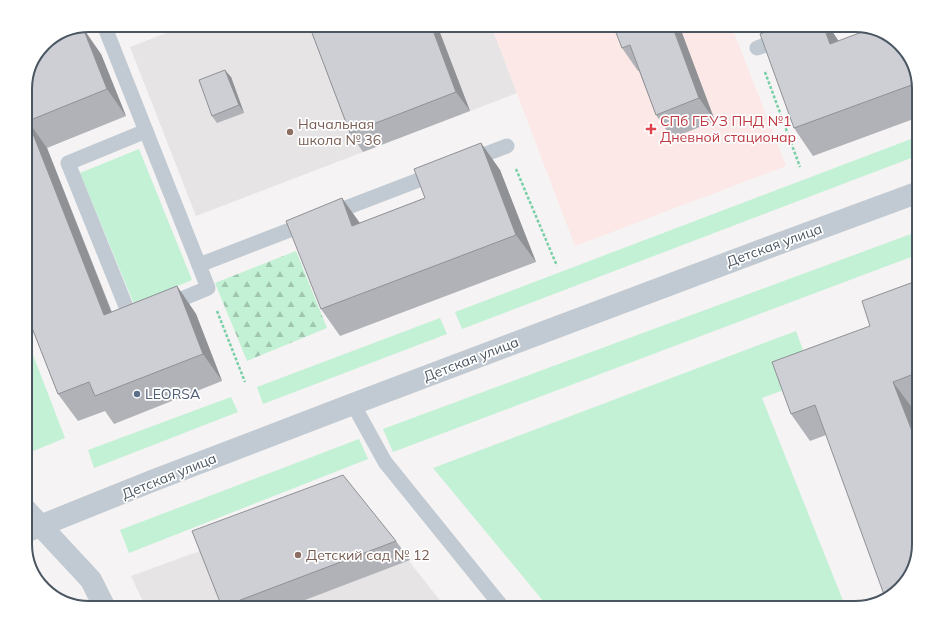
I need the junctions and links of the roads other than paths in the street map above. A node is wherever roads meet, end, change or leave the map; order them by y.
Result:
1 (107, 32) edge
2 (800, 32) edge
3 (757, 48) road end
4 (146, 132) junction
5 (507, 146) road end
6 (912, 195) edge
7 (199, 265) junction
8 (354, 404) junction
9 (33, 529) edge
10 (102, 601) edge
11 (497, 601) edge

1 - 4 lane
2 - 3 lane
4 - 7 lane
4 - 7 lane
5 - 7 lane
6 - 8 street, Детская улица
8 - 9 street, Детская улица
8 - 11 lane
9 - 10 street

